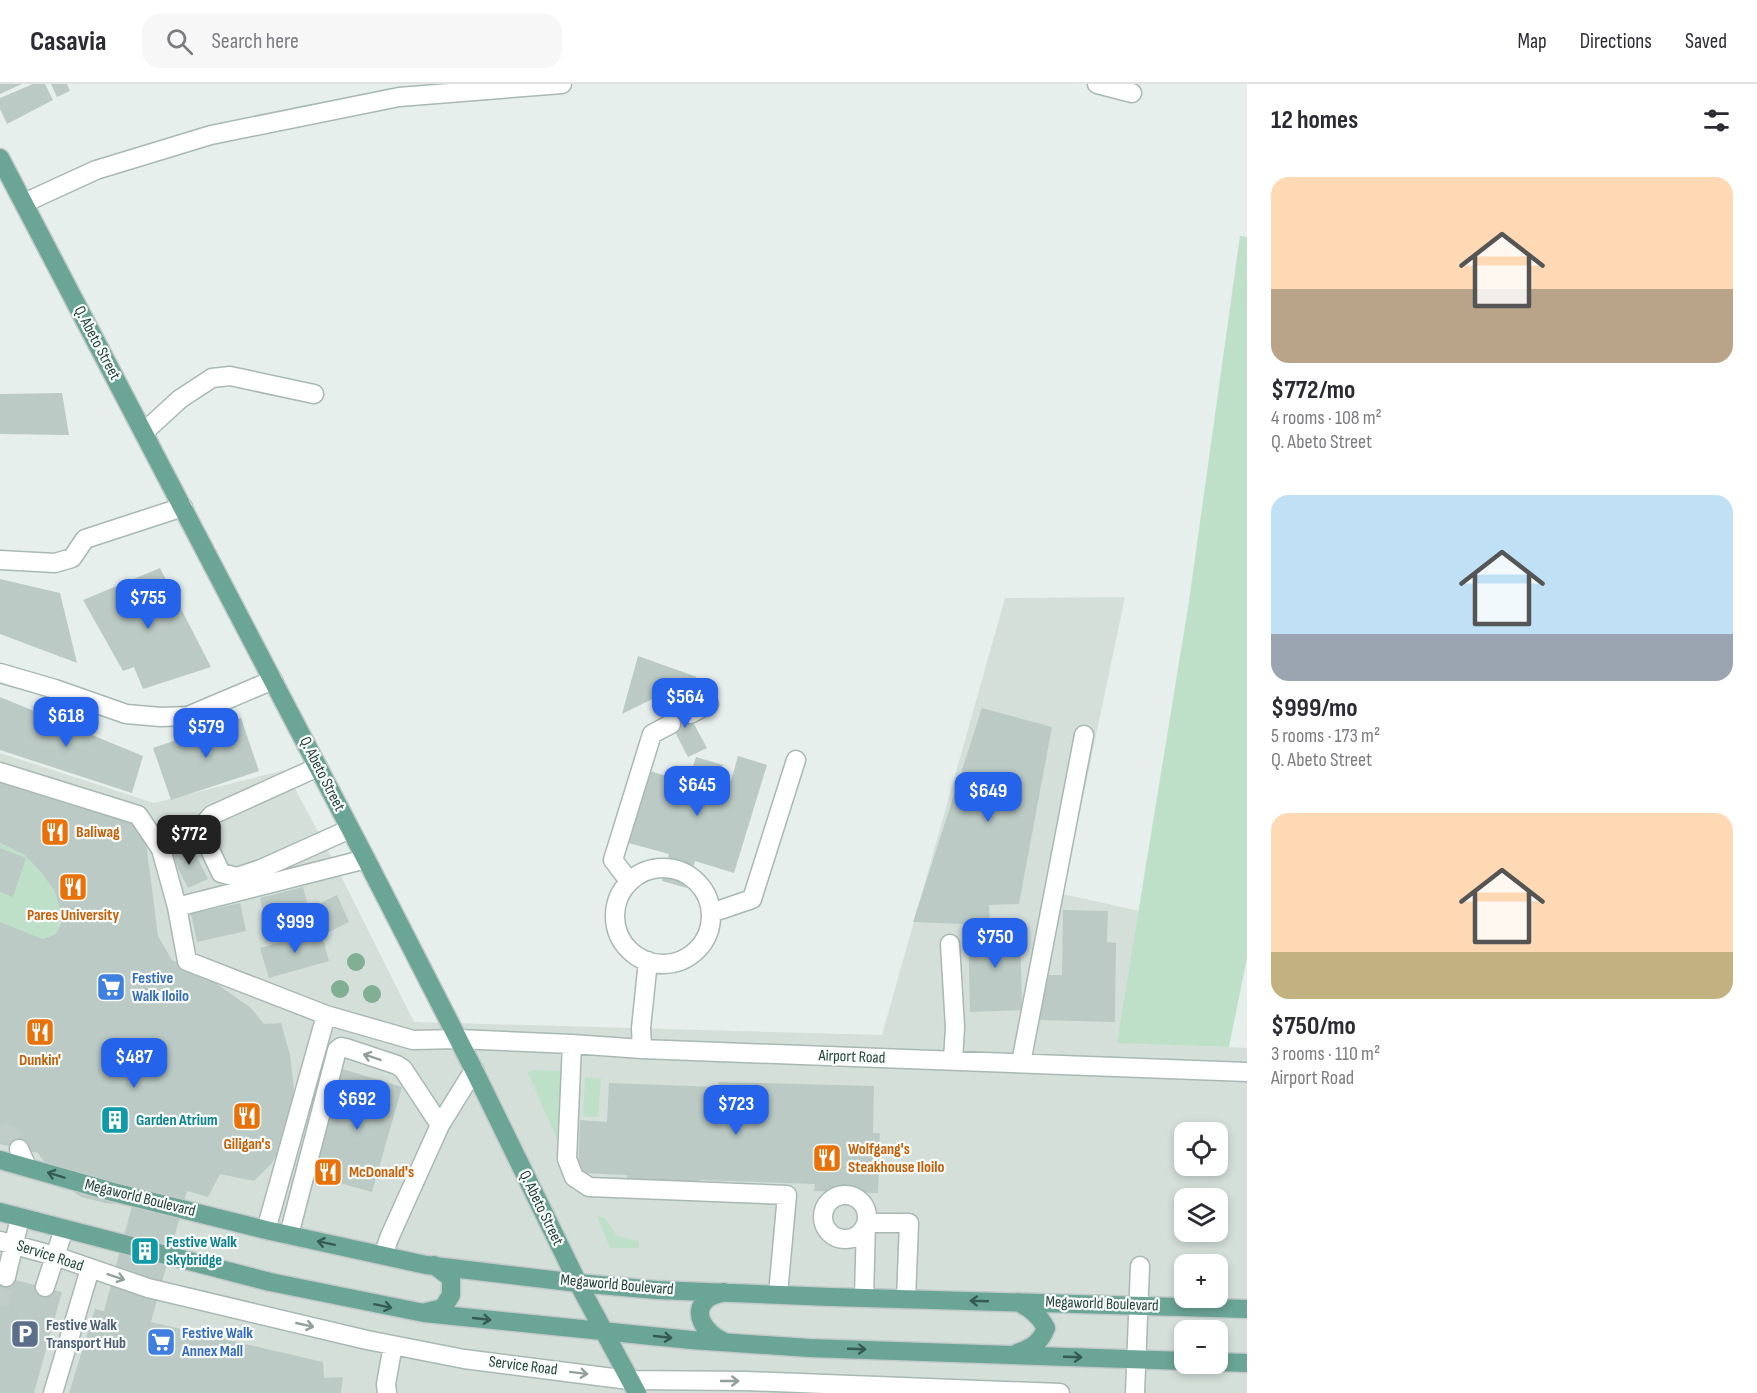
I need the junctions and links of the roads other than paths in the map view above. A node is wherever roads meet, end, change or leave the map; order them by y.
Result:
1 (562, 84) edge
2 (1097, 84) edge
3 (1132, 93) dead end
4 (0, 158) edge
5 (24, 203) junction
6 (314, 394) dead end
7 (144, 432) junction
8 (183, 507) junction
9 (0, 560) edge
10 (0, 673) edge
11 (273, 680) junction
12 (709, 704) dead end
13 (690, 714) dead end
14 (671, 724) dead end
15 (1084, 735) dead end
16 (796, 760) dead end
17 (318, 766) junction
18 (0, 772) edge
19 (350, 829) junction
20 (366, 859) junction
21 (630, 881) junction
22 (177, 907) junction
23 (711, 913) junction
24 (950, 944) dead end
25 (648, 961) junction
26 (326, 1016) junction
27 (458, 1039) junction
28 (572, 1044) junction
29 (642, 1049) junction
30 (953, 1061) junction
31 (1021, 1063) junction
32 (474, 1070) junction
33 (1247, 1072) edge
34 (440, 1125) junction
35 (19, 1149) tunnel mouth
36 (0, 1160) tunnel mouth
37 (27, 1167) junction
38 (0, 1212) edge
39 (20, 1218) junction
40 (64, 1229) junction
41 (266, 1230) junction
42 (289, 1235) junction
43 (7, 1243) edge
44 (384, 1255) junction
45 (55, 1256) junction
46 (434, 1265) junction
47 (1140, 1266) dead end
48 (90, 1269) junction
49 (5, 1272) tunnel mouth
50 (578, 1283) junction
51 (45, 1287) dead end
52 (724, 1292) junction
53 (778, 1294) junction
54 (864, 1297) junction
55 (906, 1299) junction
56 (1017, 1302) junction
57 (1138, 1305) junction
58 (1247, 1309) edge
59 (424, 1313) junction
60 (604, 1331) junction
61 (724, 1342) junction
62 (393, 1345) junction
63 (1015, 1354) junction
64 (1136, 1359) junction
65 (1174, 1360) edge
66 (1228, 1362) edge
67 (1247, 1363) edge
68 (633, 1386) edge
69 (53, 1393) edge
70 (387, 1393) edge
71 (1060, 1393) edge
72 (1136, 1393) edge

1 - 5 street
2 - 3 street
4 - 5 main road, Q. Abeto Street
5 - 7 main road, Q. Abeto Street
6 - 7 street
7 - 8 main road, Q. Abeto Street
8 - 9 street
8 - 11 main road, Q. Abeto Street
10 - 11 street
11 - 17 main road, Q. Abeto Street
12 - 13 street
14 - 21 street
15 - 31 street
16 - 23 street
17 - 19 main road, Q. Abeto Street
17 - 19 street
18 - 22 street
19 - 20 main road, Q. Abeto Street
20 - 22 street
20 - 27 main road, Q. Abeto Street
21 - 23 street
21 - 25 street
22 - 26 street, Airport Road
23 - 25 street
24 - 30 street
25 - 29 street
26 - 27 street, Airport Road
26 - 41 street
27 - 28 street, Airport Road
27 - 32 main road, Q. Abeto Street
28 - 29 street, Airport Road
28 - 53 street
29 - 30 street, Airport Road
30 - 31 street, Airport Road
31 - 33 street, Airport Road
32 - 34 street
32 - 50 main road, Q. Abeto Street
34 -> 42 street
34 - 44 street
35 - 37 street
36 - 37 main road, Megaworld Boulevard
41 -> 37 main road, Megaworld Boulevard
38 - 39 main road
39 - 40 main road
39 - 43 street
40 - 45 street
40 -> 59 main road
41 - 42 main road, Megaworld Boulevard
44 -> 42 main road, Megaworld Boulevard
43 - 45 street, Service Road
43 - 49 street
44 - 46 main road, Megaworld Boulevard
45 - 48 street, Service Road
45 - 51 street
46 - 50 main road, Megaworld Boulevard
46 - 59 main road
47 - 57 street
48 -> 62 street, Service Road
48 - 69 street
50 - 52 main road, Megaworld Boulevard
50 - 60 main road, Q. Abeto Street
52 - 53 main road, Megaworld Boulevard
52 - 61 main road
53 - 54 main road, Megaworld Boulevard
54 - 55 main road, Megaworld Boulevard
54 - 55 street
56 -> 55 main road, Megaworld Boulevard
56 - 57 main road, Megaworld Boulevard
56 - 63 main road
57 - 58 main road, Megaworld Boulevard
57 - 64 street
59 -> 60 main road
60 -> 61 main road
60 - 68 main road, Q. Abeto Street
61 -> 63 main road
62 -> 68 street, Service Road
62 - 70 street
63 -> 64 main road
64 - 65 main road
64 - 72 street
66 - 67 main road
68 -> 71 street, Service Road

